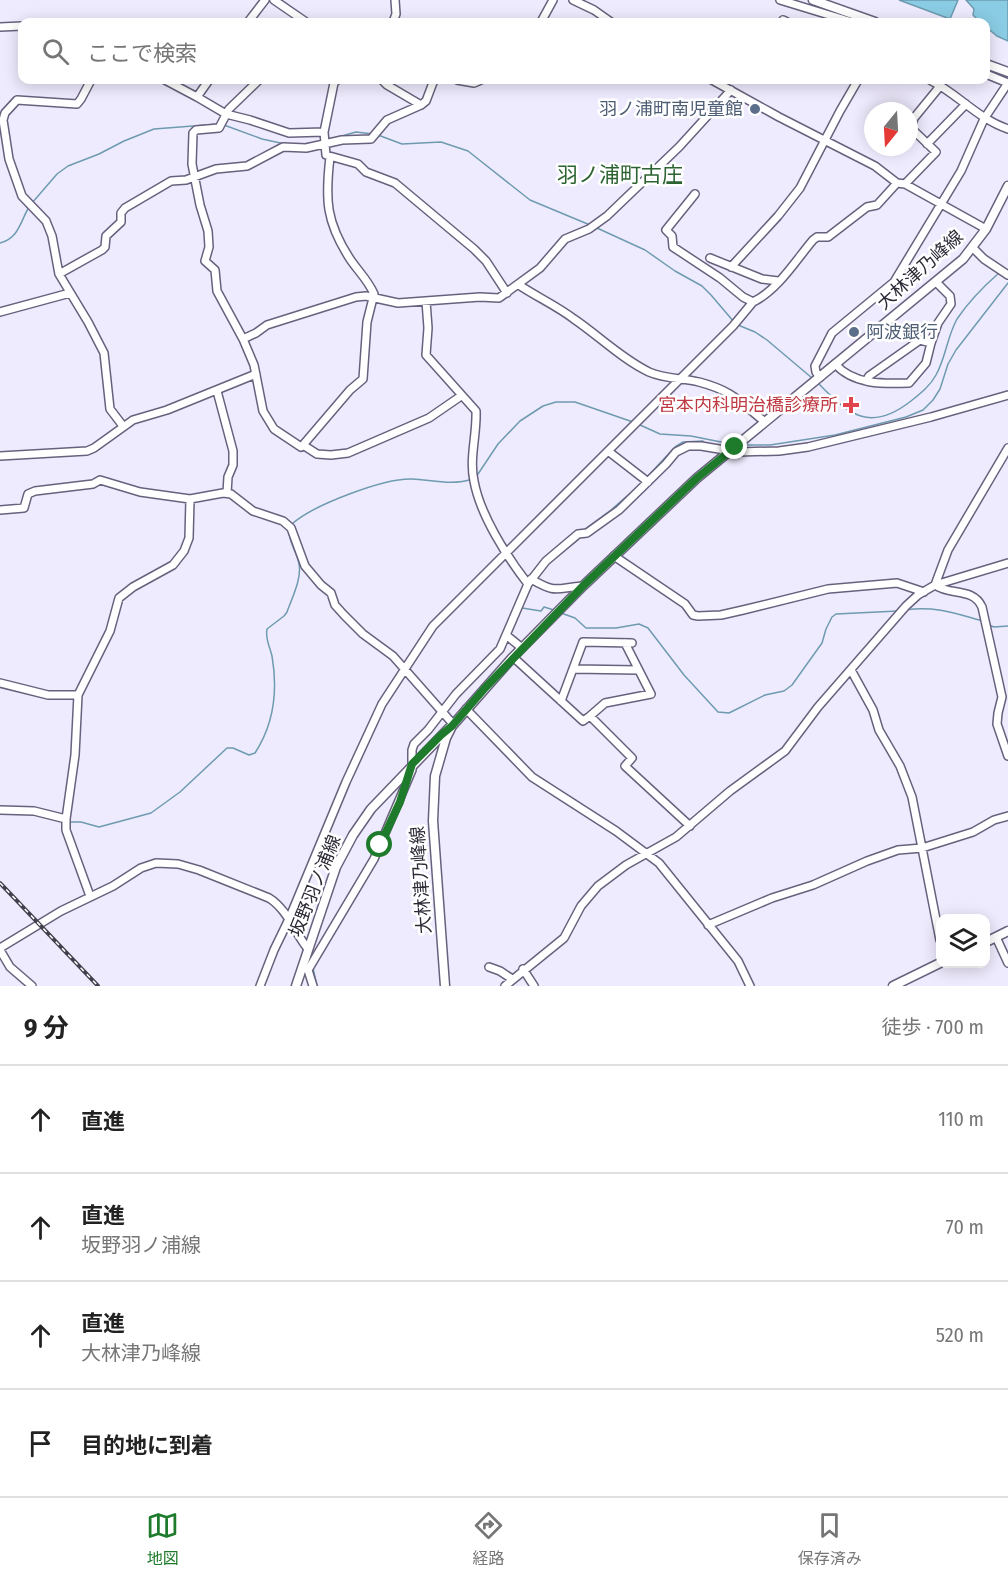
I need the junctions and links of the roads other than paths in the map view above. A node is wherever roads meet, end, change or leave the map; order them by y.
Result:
1 (265, 0) edge
2 (274, 0) edge
3 (395, 0) edge
4 (553, 0) edge
5 (573, 0) edge
6 (780, 0) edge
7 (813, 0) edge
8 (252, 18) edge
9 (300, 18) edge
10 (394, 18) edge
11 (543, 18) edge
12 (605, 18) edge
13 (839, 18) edge
14 (864, 18) edge
15 (18, 26) edge
16 (0, 27) edge
17 (990, 65) edge
18 (1008, 72) edge
19 (990, 76) edge
20 (1008, 83) edge
21 (90, 84) edge
22 (172, 84) edge
23 (206, 84) edge
24 (255, 84) edge
25 (334, 84) edge
26 (386, 84) edge
27 (432, 84) edge
28 (720, 84) edge
29 (856, 84) edge
30 (937, 84) edge
31 (941, 86) junction
32 (731, 90) junction
33 (196, 97) junction
34 (966, 104) junction
35 (421, 105) junction
36 (984, 119) junction
37 (223, 121) junction
38 (1008, 129) edge
39 (324, 132) junction
40 (825, 141) junction
41 (325, 144) junction
42 (927, 144) junction
43 (330, 157) junction
44 (195, 177) junction
45 (901, 184) junction
46 (1008, 186) edge
47 (695, 194) dead end
48 (941, 204) junction
49 (986, 230) junction
50 (973, 248) junction
51 (710, 258) dead end
52 (731, 267) junction
53 (1004, 272) edge
54 (59, 274) junction
55 (778, 281) junction
56 (936, 282) junction
57 (519, 285) junction
58 (70, 293) junction
59 (507, 293) junction
60 (373, 298) junction
61 (426, 301) junction
62 (753, 302) junction
63 (0, 312) edge
64 (243, 339) junction
65 (932, 343) junction
66 (835, 364) junction
67 (256, 374) junction
68 (680, 378) junction
69 (817, 379) junction
70 (866, 381) junction
71 (217, 391) junction
72 (1008, 394) edge
73 (461, 396) junction
74 (765, 422) junction
75 (123, 426) junction
76 (303, 445) junction
77 (733, 448) junction
78 (1008, 448) edge
79 (608, 451) junction
80 (0, 456) edge
81 (646, 480) junction
82 (227, 493) junction
83 (190, 499) junction
84 (0, 510) edge
85 (507, 553) junction
86 (614, 556) junction
87 (1008, 563) edge
88 (530, 581) junction
89 (935, 585) junction
90 (583, 586) junction
91 (924, 592) junction
92 (506, 635) junction
93 (522, 648) junction
94 (513, 657) junction
95 (404, 668) junction
96 (573, 669) junction
97 (638, 670) junction
98 (851, 670) junction
99 (0, 682) edge
100 (78, 695) junction
101 (561, 701) junction
102 (466, 709) junction
103 (443, 714) junction
104 (590, 716) junction
105 (452, 725) junction
106 (1008, 756) edge
107 (412, 764) junction
108 (0, 810) edge
109 (1008, 816) edge
110 (66, 821) junction
111 (690, 826) junction
112 (922, 848) junction
113 (648, 854) junction
114 (90, 896) junction
115 (289, 919) junction
116 (936, 920) edge
117 (708, 925) junction
118 (1008, 931) edge
119 (996, 937) junction
120 (990, 940) edge
121 (0, 949) edge
122 (308, 949) junction
123 (1008, 963) edge
124 (936, 965) edge
125 (489, 967) dead end
126 (305, 968) junction
127 (524, 969) junction
128 (512, 979) junction
129 (32, 986) edge
130 (260, 986) edge
131 (296, 986) edge
132 (313, 986) edge
133 (445, 986) edge
134 (505, 986) edge
135 (534, 986) edge
136 (750, 986) edge
137 (893, 986) edge

1 - 8 street
2 - 9 street
3 - 10 street
4 - 11 street
5 - 12 street
6 - 13 street
7 - 14 main road
15 - 16 street
17 - 18 main road
19 - 20 street
20 - 36 street
21 - 54 street
22 - 33 street
23 - 33 street
24 - 37 street
25 - 39 street
26 - 35 street
27 - 35 street
28 - 32 street
29 - 40 street
30 - 31 street
31 - 34 street
31 - 42 street
32 - 40 street
32 - 57 street
33 - 37 street
34 - 36 street
34 - 42 street
35 - 41 street
36 - 38 street
36 - 48 street
37 - 39 street
37 - 44 street
39 - 41 street
40 - 45 street
40 - 52 street
41 - 43 street
41 - 44 street
42 - 45 street
43 - 59 street
43 - 60 street
44 - 54 street
44 - 64 street
45 - 48 street
45 - 55 street
46 - 49 main road, 大林津乃峰線
47 - 62 street
48 - 49 street
48 - 69 street
49 - 50 main road, 大林津乃峰線
50 - 53 street
50 - 56 main road, 大林津乃峰線
51 - 52 street
52 - 55 street
54 - 58 street
55 - 62 street
56 - 65 street
56 - 66 main road, 大林津乃峰線
57 - 59 street
57 - 68 street
58 - 63 street
58 - 75 street
59 - 61 street
60 - 61 street
60 - 64 street
60 - 76 street
61 - 73 street
62 - 68 street
64 - 67 street
65 - 70 street
65 - 70 street
66 - 69 main road, 大林津乃峰線
66 - 70 street
67 - 71 street
67 - 76 street
68 - 74 street
68 - 79 street
69 - 74 main road, 大林津乃峰線
71 - 75 street
71 - 82 street
72 - 77 street
73 - 76 street
73 - 85 street
74 - 77 main road, 大林津乃峰線
75 - 80 street
77 - 81 street
77 - 86 main road, 大林津乃峰線
78 - 89 street
79 - 81 street
79 - 85 street
81 - 88 street
82 - 83 street
82 - 95 street
83 - 84 street
83 - 100 street
85 - 88 street
85 - 95 street
86 - 90 main road, 大林津乃峰線
86 - 91 street
87 - 89 street
88 - 90 street
88 - 92 street
89 - 91 street
89 - 106 street
90 - 93 main road, 大林津乃峰線
91 - 98 street
92 - 93 street
92 - 103 street
93 - 94 main road, 大林津乃峰線
94 - 101 street
94 - 102 main road, 大林津乃峰線
95 - 103 street
95 - 115 street
96 - 97 street
96 - 97 street
96 - 101 street
97 - 104 street
98 - 111 street
98 - 112 street
99 - 100 street
100 - 110 street
101 - 104 street
102 - 105 main road, 大林津乃峰線
102 - 113 street
103 - 105 street
103 - 107 street
104 - 111 street
105 - 107 main road, 坂野羽ノ浦線
105 - 133 main road, 大林津乃峰線
107 - 122 main road, 坂野羽ノ浦線
107 - 126 street
108 - 110 street
109 - 112 street
110 - 114 street
111 - 113 street
112 - 116 street
112 - 117 street
113 - 117 street
113 - 127 street
114 - 115 street
114 - 121 street
115 - 122 street
115 - 130 street
117 - 136 street
118 - 119 main road
119 - 120 main road
119 - 123 street
121 - 129 street
122 - 126 main road, 坂野羽ノ浦線
124 - 137 main road
125 - 128 street
126 - 131 main road, 坂野羽ノ浦線
126 - 132 street
127 - 128 street
127 - 135 street
128 - 134 street

